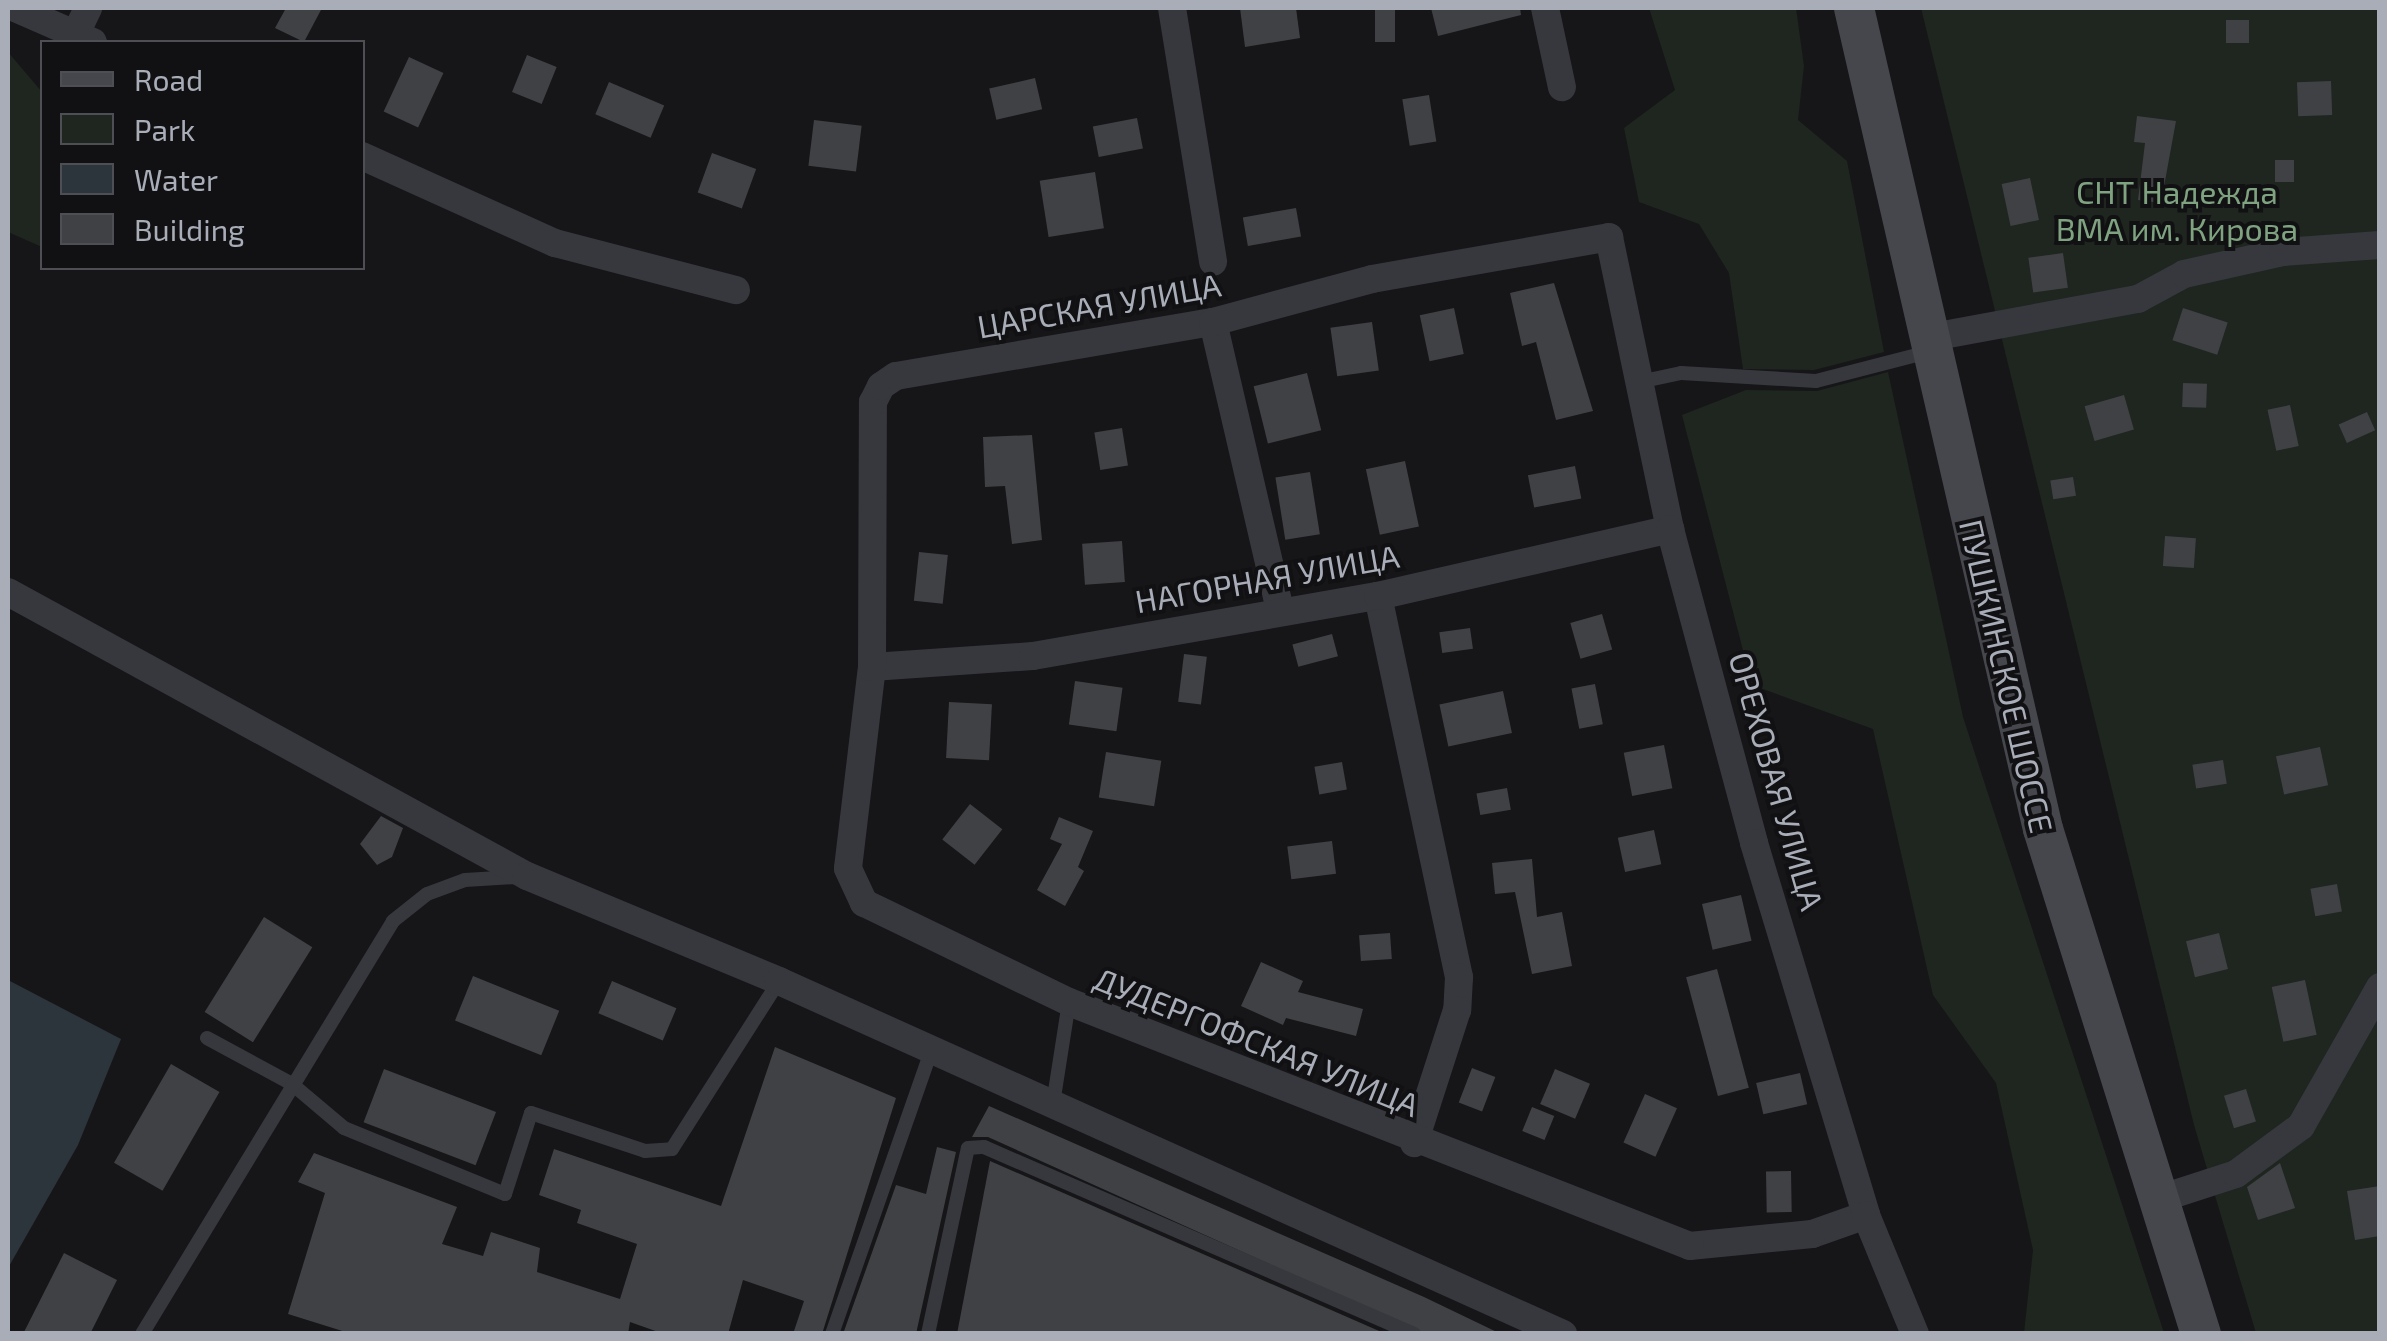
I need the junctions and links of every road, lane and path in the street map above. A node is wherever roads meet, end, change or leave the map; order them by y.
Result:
1 (15, 8) edge
2 (88, 8) edge
3 (1172, 8) edge
4 (1546, 8) edge
5 (1854, 8) edge
6 (84, 39) edge
7 (1562, 87) dead end
8 (365, 157) edge
9 (1609, 237) joint
10 (2380, 245) edge
11 (1212, 262) dead end
12 (736, 290) dead end
13 (1214, 322) junction
14 (1929, 345) junction
15 (1639, 382) junction
16 (1670, 529) junction
17 (8, 592) edge
18 (1378, 596) junction
19 (1280, 610) junction
20 (872, 667) junction
21 (527, 876) junction
22 (779, 981) junction
23 (2380, 986) edge
24 (1069, 1002) junction
25 (207, 1038) dead end
26 (932, 1049) junction
27 (292, 1084) junction
28 (1053, 1104) junction
29 (1414, 1142) junction
30 (2160, 1200) junction
31 (1866, 1215) junction
32 (2199, 1328) edge
33 (142, 1334) edge
34 (832, 1334) edge
35 (928, 1334) edge
36 (1414, 1334) edge
37 (1564, 1334) edge
38 (1915, 1334) edge

1 - 6 street
2 - 6 street
3 - 11 street
4 - 7 street
5 - 14 main road, ПУШКИНСКОЕ ШОССЕ
8 - 12 street
9 - 13 street, ЦАРСКАЯ УЛИЦА
9 - 15 street, ОРЕХОВАЯ УЛИЦА
10 - 14 street
13 - 19 street
13 - 20 street, ЦАРСКАЯ УЛИЦА
14 - 15 lane
14 - 30 main road, ПУШКИНСКОЕ ШОССЕ
15 - 16 street, ОРЕХОВАЯ УЛИЦА
16 - 18 street, НАГОРНАЯ УЛИЦА
16 - 31 street, ОРЕХОВАЯ УЛИЦА
17 - 21 street
18 - 19 street, НАГОРНАЯ УЛИЦА
18 - 29 street
19 - 20 street, НАГОРНАЯ УЛИЦА
20 - 24 street, ДУДЕРГОФСКАЯ УЛИЦА
21 - 22 street
21 - 27 lane
22 - 26 street
22 - 27 lane
23 - 30 street
24 - 28 lane
24 - 29 street, ДУДЕРГОФСКАЯ УЛИЦА
25 - 27 lane
26 - 28 street
26 - 34 lane
27 - 33 lane
28 - 37 street
29 - 31 street, ДУДЕРГОФСКАЯ УЛИЦА
30 - 32 main road, ПУШКИНСКОЕ ШОССЕ
31 - 38 street, ОРЕХОВАЯ УЛИЦА
35 - 36 lane

